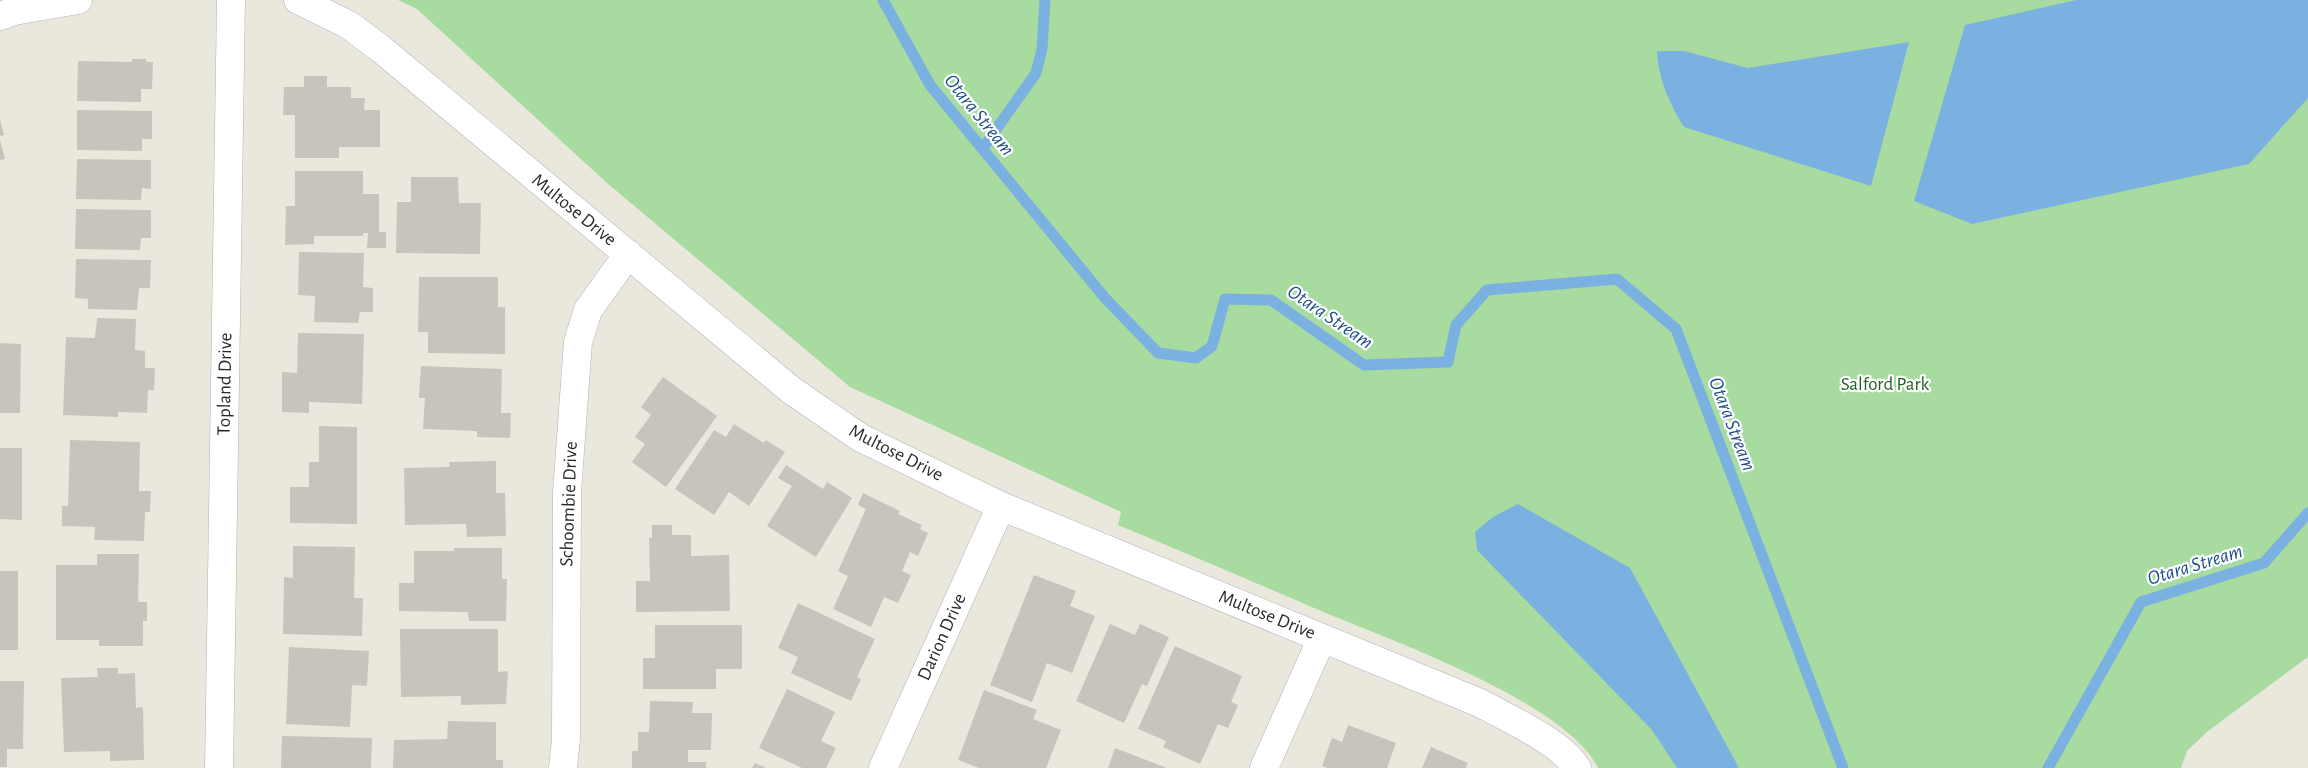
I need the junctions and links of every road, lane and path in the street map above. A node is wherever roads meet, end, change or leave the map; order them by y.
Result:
1 (78, 0) edge
2 (231, 0) edge
3 (298, 0) edge
4 (0, 16) edge
5 (628, 254) junction
6 (1001, 506) junction
7 (1322, 638) junction
8 (220, 768) edge
9 (563, 768) edge
10 (883, 768) edge
11 (1264, 768) edge
12 (1577, 768) edge

1 - 4 street
2 - 8 street, Topland Drive
3 - 5 street, Multose Drive
5 - 6 street, Multose Drive
5 - 9 street, Schoombie Drive
6 - 7 street, Multose Drive
6 - 10 street, Darion Drive
7 - 11 street
7 - 12 street, Multose Drive

